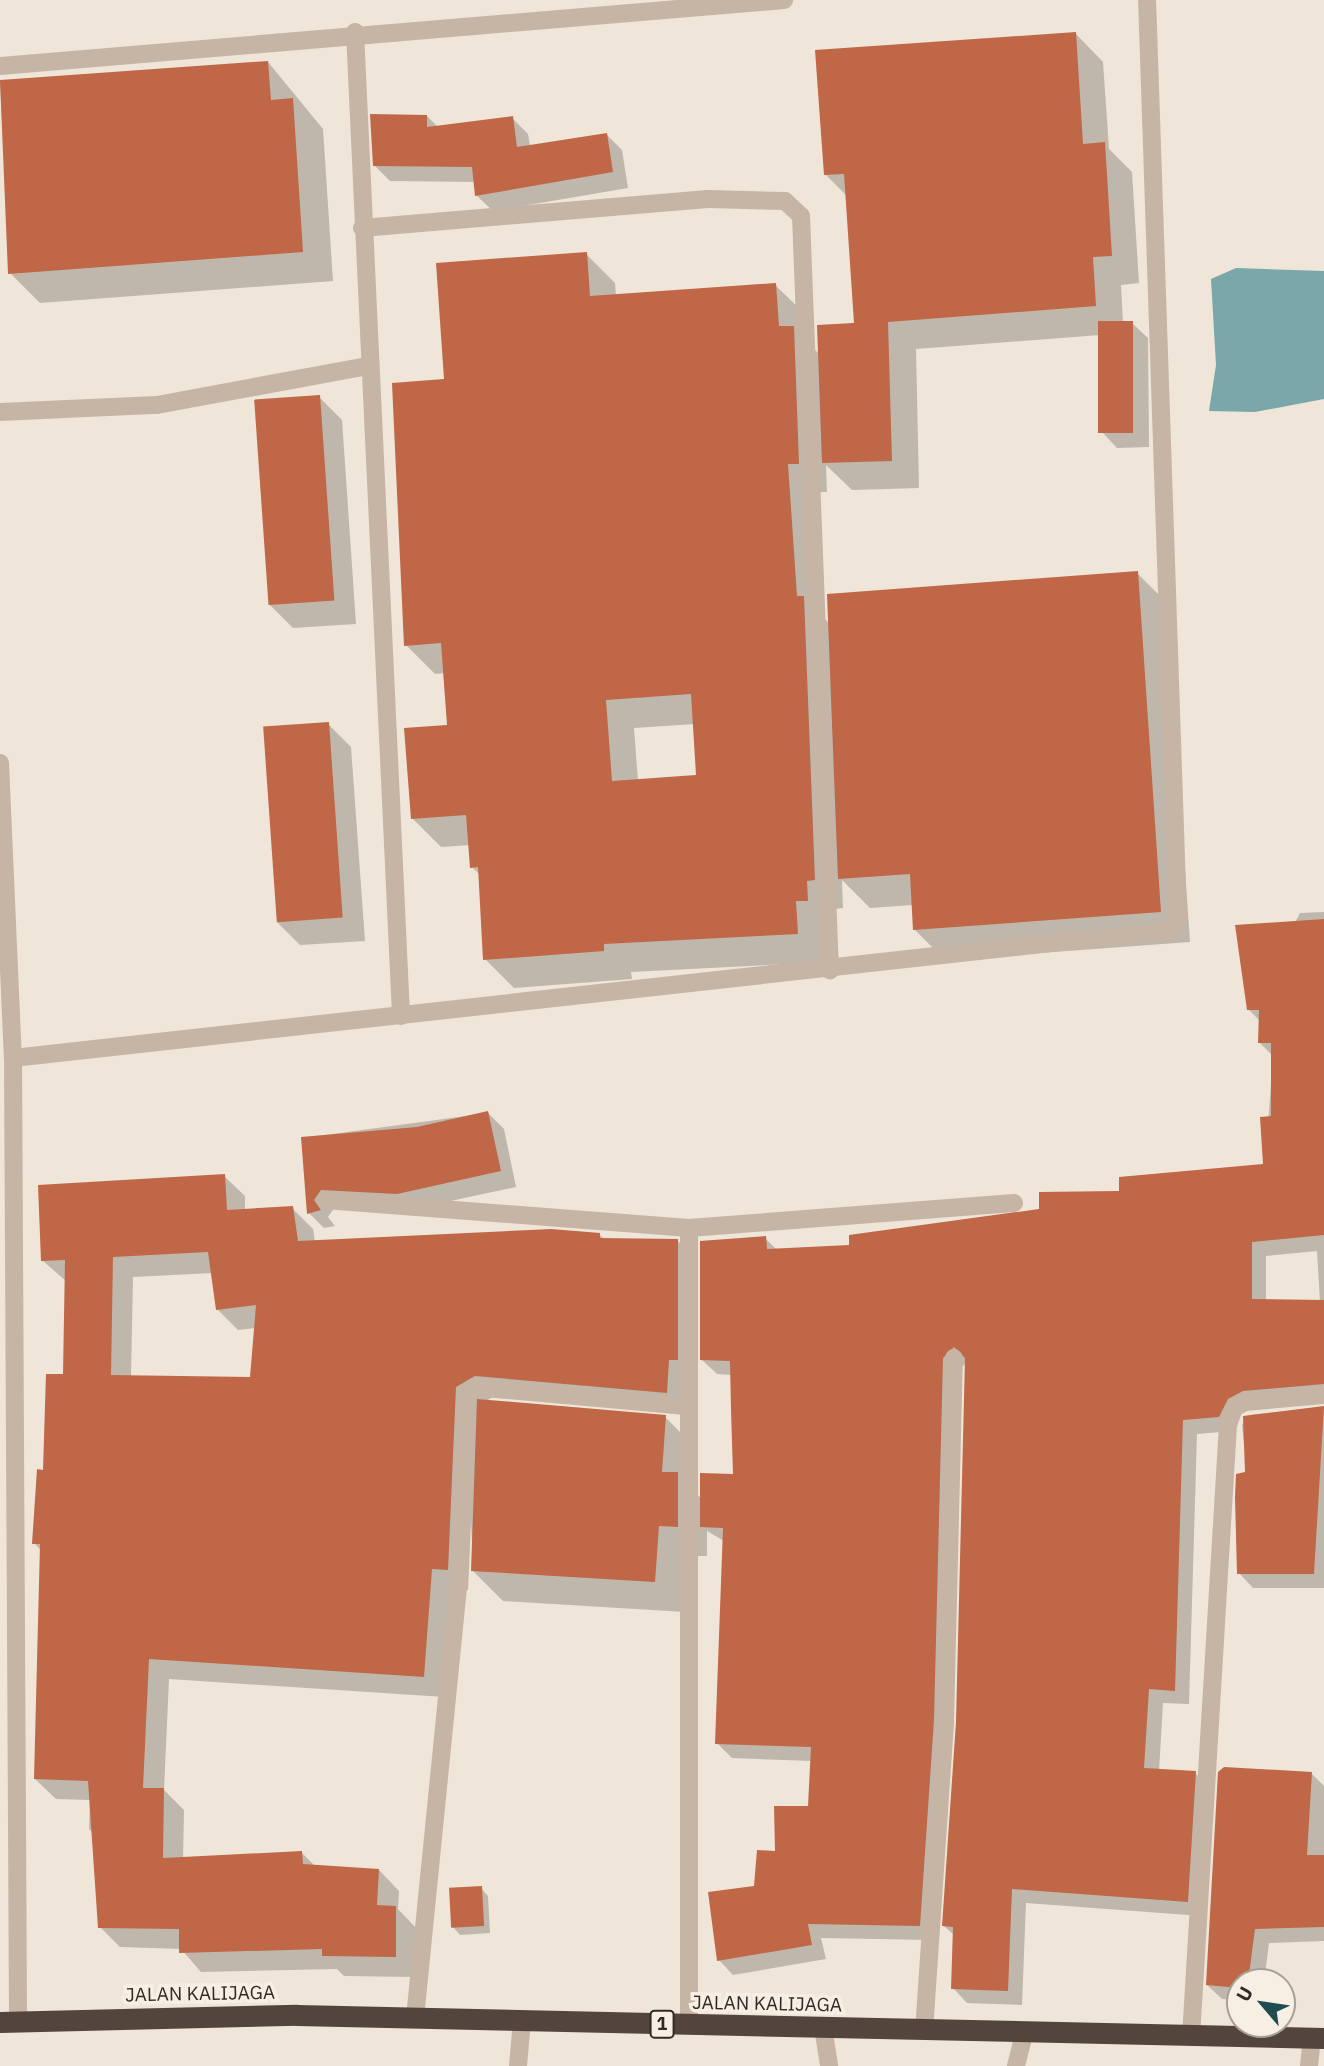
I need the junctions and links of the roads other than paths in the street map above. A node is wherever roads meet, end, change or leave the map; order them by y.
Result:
1 (784, 0) edge
2 (1147, 0) edge
3 (355, 32) junction
4 (0, 66) edge
5 (362, 228) junction
6 (368, 366) junction
7 (0, 412) edge
8 (0, 763) edge
9 (830, 970) junction
10 (401, 1016) junction
11 (13, 1058) junction
12 (325, 1200) dead end
13 (1014, 1203) dead end
14 (689, 1228) junction
15 (5, 1242) edge
16 (954, 1358) dead end
17 (1324, 1395) edge
18 (689, 1406) junction
19 (415, 2018) junction
20 (522, 2020) junction
21 (9, 2022) edge
22 (689, 2025) junction
23 (823, 2027) junction
24 (925, 2031) junction
25 (1024, 2033) junction
26 (1191, 2038) junction
27 (1318, 2038) edge
28 (518, 2066) edge
29 (829, 2066) edge
30 (1016, 2066) edge
31 (1309, 2066) edge

1 - 3 street
2 - 9 street
3 - 4 street
3 - 5 street
5 - 6 street
5 - 9 street
6 - 7 street
6 - 10 street
8 - 11 street
9 - 10 street
10 - 11 street
11 - 15 street
12 - 14 street
13 - 14 street
14 - 18 street
15 - 21 street
16 - 24 street
17 - 26 street
18 - 19 street
18 - 22 street
19 - 20 highway, JALAN KALIJAGA / 1
19 - 21 highway, JALAN KALIJAGA / 1
20 - 22 highway, JALAN KALIJAGA / 1
20 - 28 street
22 - 23 highway, JALAN KALIJAGA / 1
23 - 24 highway, JALAN KALIJAGA / 1
23 - 29 street
24 - 25 highway, JALAN KALIJAGA / 1
25 - 26 highway, JALAN KALIJAGA / 1
25 - 30 street
26 - 27 highway, JALAN KALIJAGA / 1
27 - 31 street

